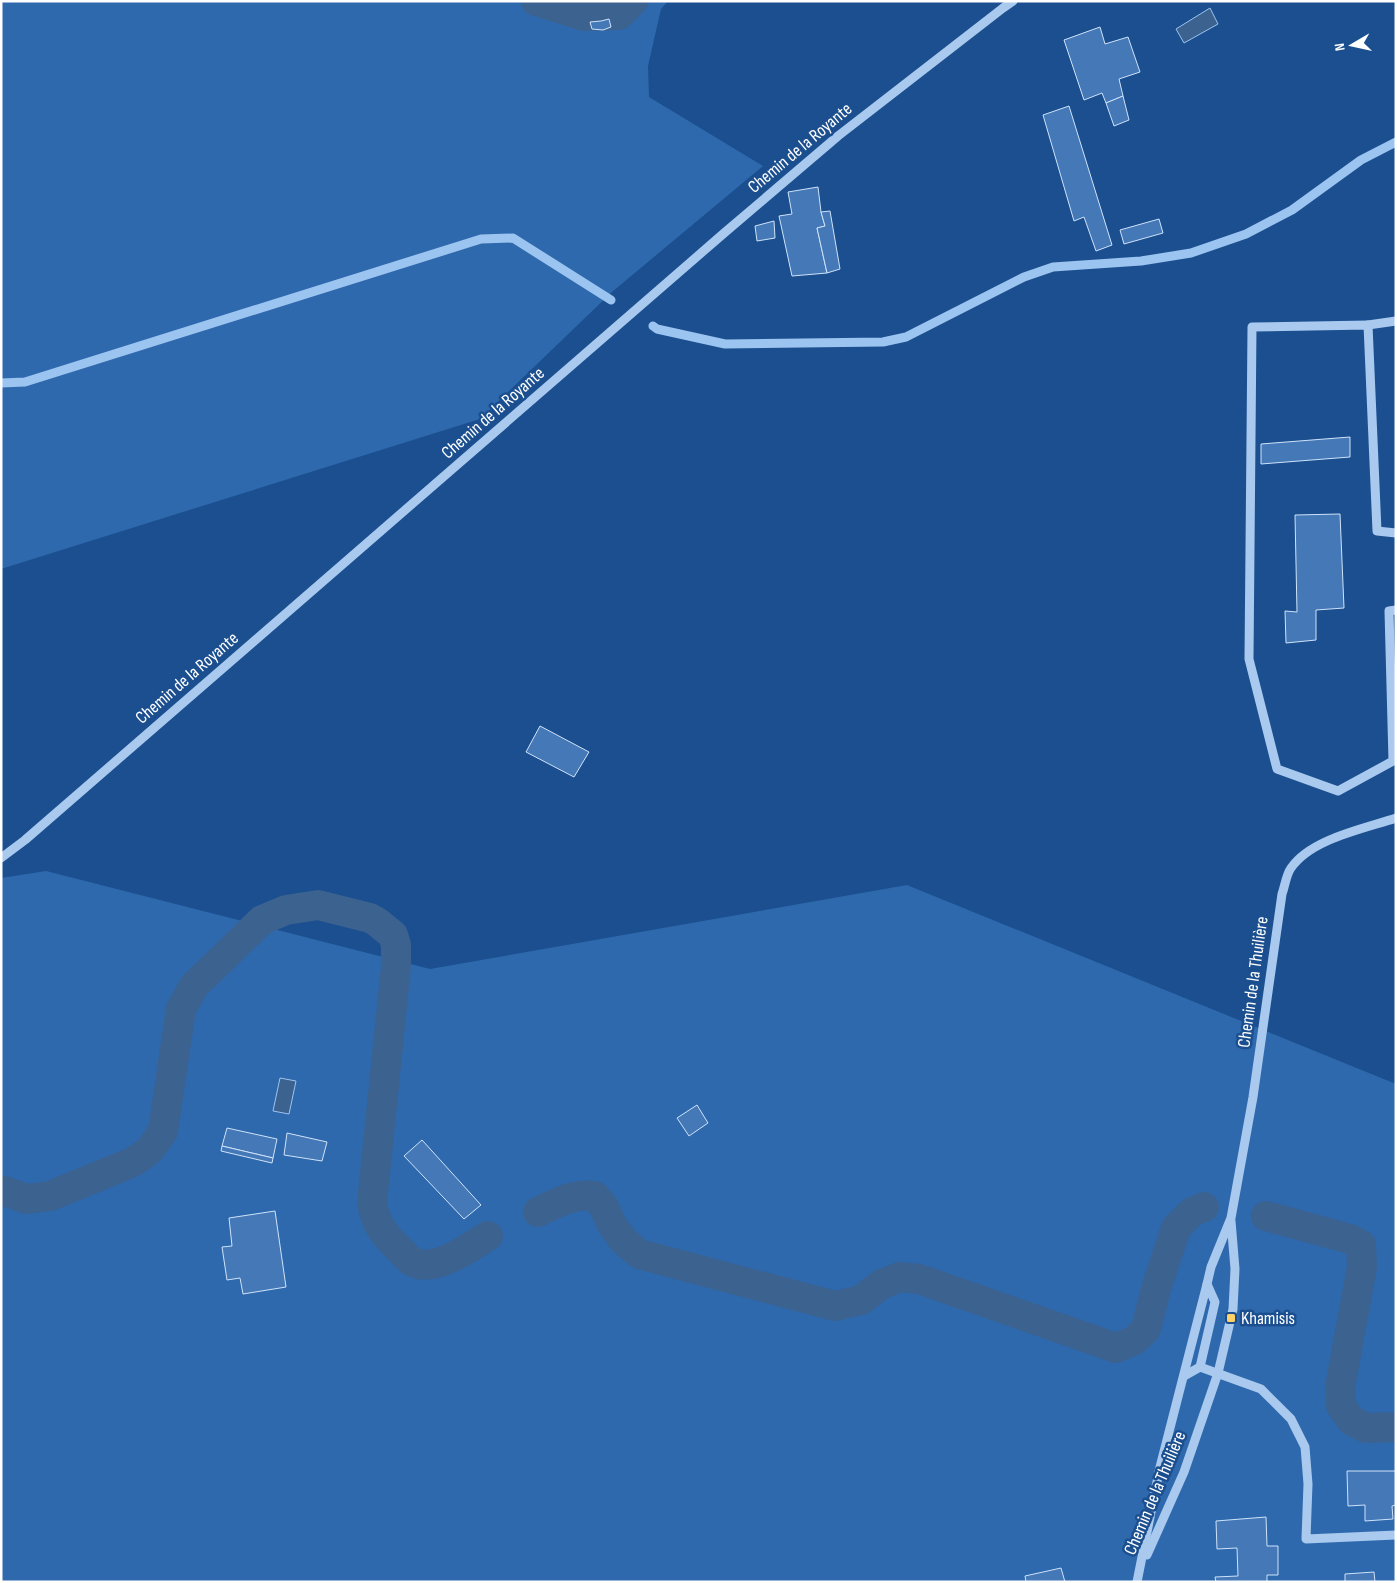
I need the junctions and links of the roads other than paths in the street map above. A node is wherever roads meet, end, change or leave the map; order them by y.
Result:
1 (1013, 1) edge
2 (1396, 322) edge
3 (1368, 325) junction
4 (1396, 533) edge
5 (1396, 610) edge
6 (1396, 818) edge
7 (1, 858) edge
8 (1231, 1218) junction
9 (1207, 1284) junction
10 (1200, 1367) junction
11 (1218, 1373) junction
12 (1184, 1376) junction
13 (1396, 1535) edge
14 (1140, 1570) junction
15 (1137, 1582) edge

1 - 7 street, Chemin de la Royante
2 - 3 street
3 - 4 street
3 - 5 street
6 - 8 street, Chemin de la Thuilière
8 - 9 street, Chemin de la Thuilière
8 - 11 street, Chemin de la Thuilière
9 - 10 street
9 - 12 street, Chemin de la Thuilière
10 - 11 street
10 - 12 street
11 - 13 street
11 - 14 street, Chemin de la Thuilière
12 - 14 street, Chemin de la Thuilière
14 - 15 street

